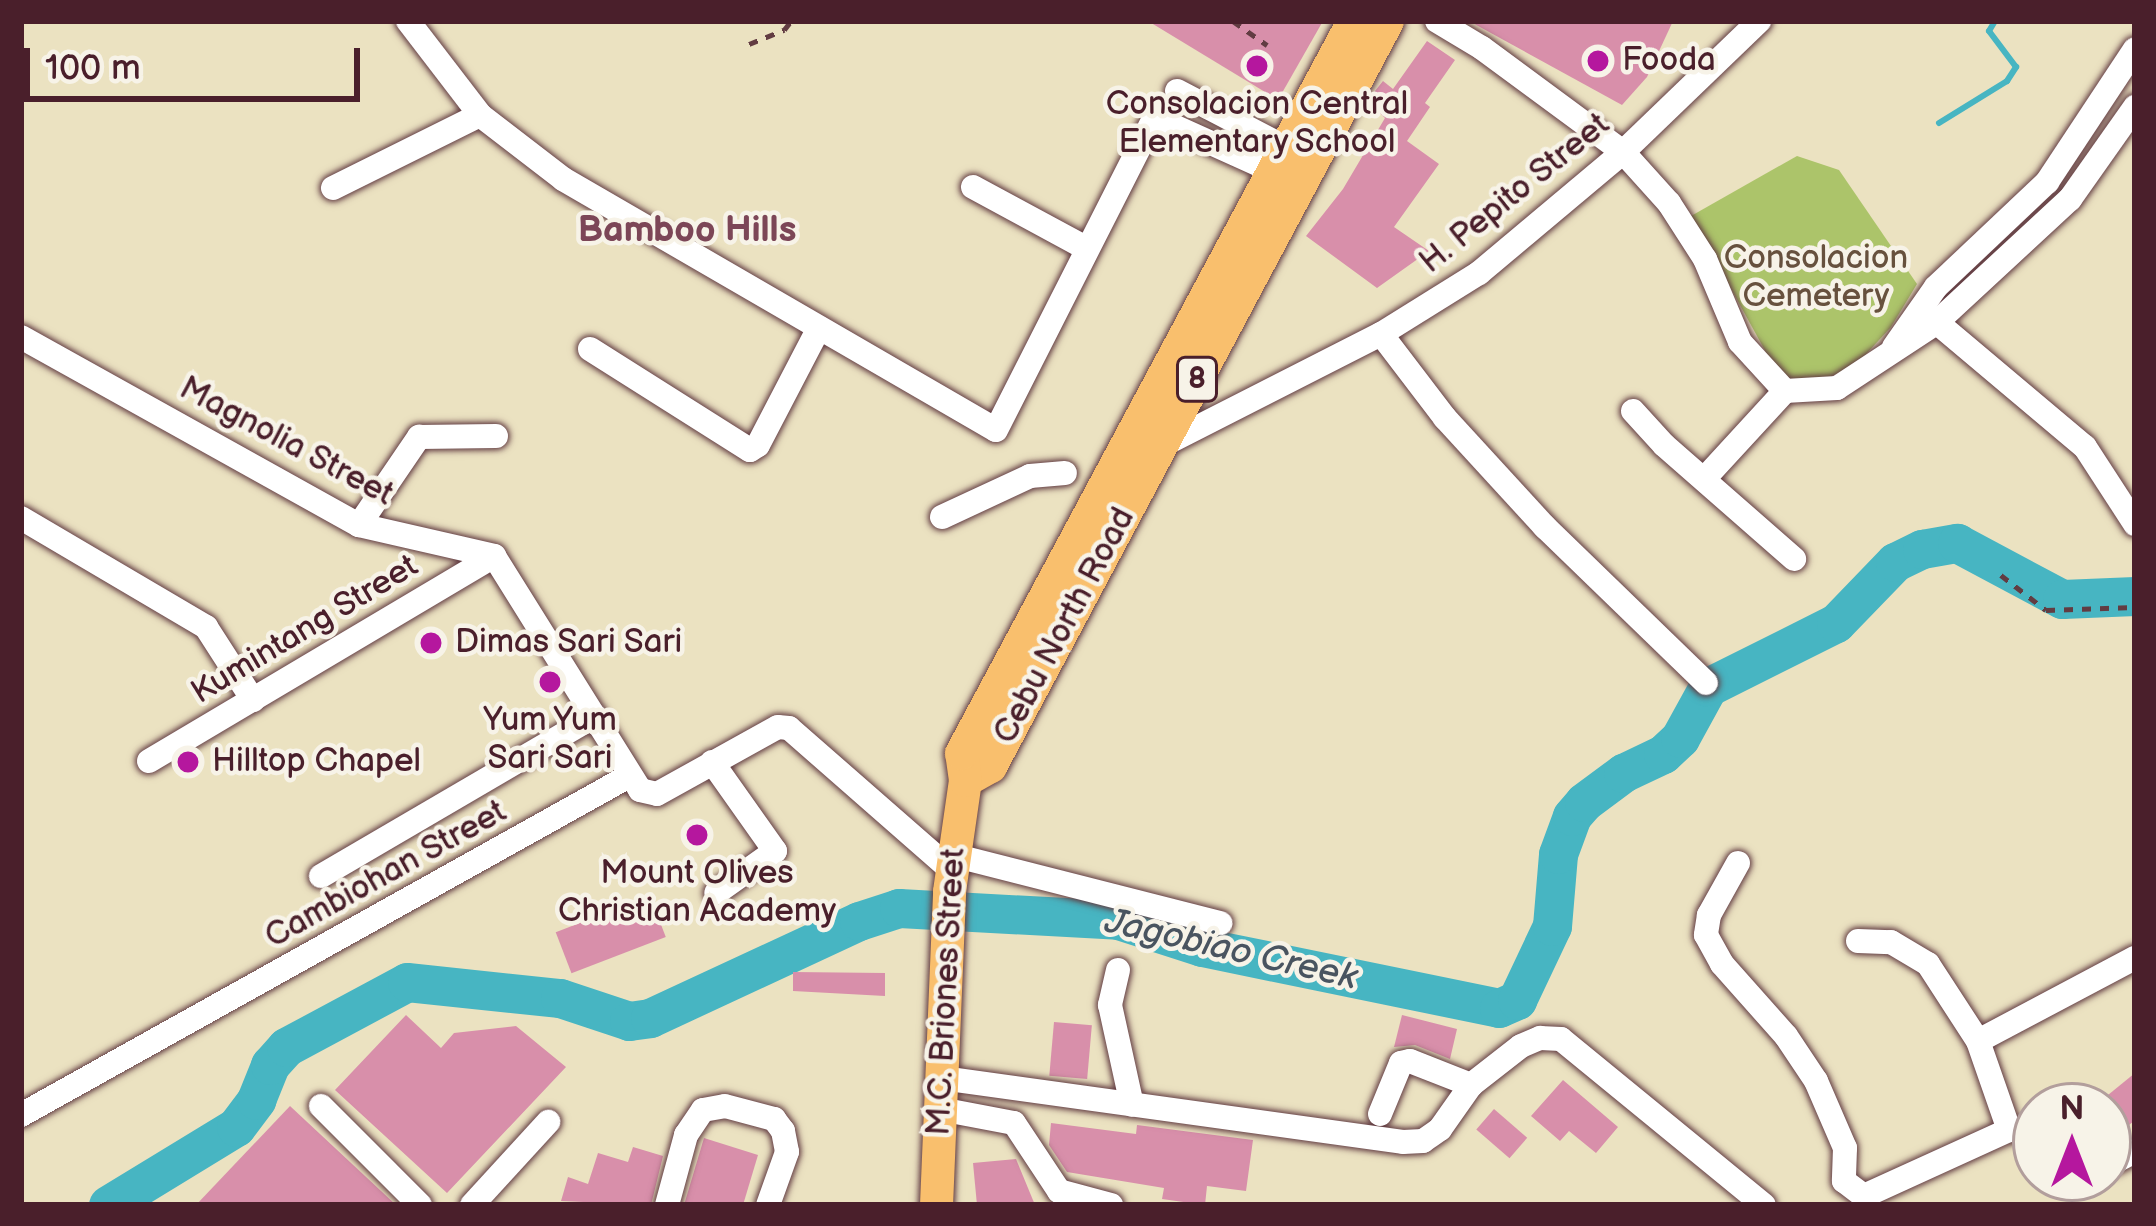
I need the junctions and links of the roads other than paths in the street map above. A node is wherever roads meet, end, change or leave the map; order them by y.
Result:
1 (408, 21) edge
2 (1353, 21) edge
3 (1387, 21) edge
4 (1437, 21) edge
5 (1759, 21) edge
6 (2135, 49) edge
7 (1177, 92) dead end
8 (2135, 107) edge
9 (479, 116) junction
10 (1623, 152) junction
11 (1280, 160) junction
12 (973, 187) dead end
13 (333, 188) dead end
14 (1086, 248) junction
15 (1928, 316) junction
16 (819, 328) junction
17 (1381, 334) junction
18 (21, 337) edge
19 (590, 350) dead end
20 (1785, 391) junction
21 (1633, 411) dead end
22 (496, 436) dead end
23 (1158, 448) junction
24 (1064, 473) dead end
25 (1705, 478) junction
26 (943, 517) dead end
27 (21, 518) edge
28 (359, 524) junction
29 (2135, 524) edge
30 (494, 556) junction
31 (1793, 559) dead end
32 (1706, 682) dead end
33 (253, 700) junction
34 (595, 716) junction
35 (149, 761) dead end
36 (712, 762) junction
37 (629, 776) junction
38 (965, 780) junction
39 (1738, 862) dead end
40 (951, 872) junction
41 (321, 876) dead end
42 (716, 893) dead end
43 (1220, 923) dead end
44 (1858, 941) dead end
45 (2135, 958) edge
46 (1118, 970) dead end
47 (1978, 1041) junction
48 (1472, 1085) junction
49 (941, 1094) junction
50 (1132, 1105) junction
51 (321, 1106) dead end
52 (1380, 1114) dead end
53 (21, 1115) edge
54 (548, 1122) dead end
55 (2009, 1130) junction
56 (2012, 1130) edge
57 (1866, 1201) edge
58 (420, 1205) edge
59 (472, 1205) edge
60 (667, 1205) edge
61 (768, 1205) edge
62 (936, 1205) edge
63 (1111, 1205) edge
64 (1764, 1205) edge

1 - 9 street
2 - 11 main road, Cebu North Road / 8
3 - 23 main road, Cebu North Road / 8
4 - 10 street
5 - 10 street, H. Pepito Street
6 - 15 street
7 - 11 street
8 - 15 street
9 - 13 street
9 - 16 street
10 - 17 street, H. Pepito Street
10 - 20 street
11 - 14 street
11 - 38 main road, Cebu North Road / 8
12 - 14 street
14 - 16 street
15 - 20 street
15 - 29 street
16 - 19 street
17 - 23 street, H. Pepito Street
17 - 32 street
18 - 28 street, Magnolia Street
20 - 25 street
21 - 25 street
22 - 28 street
23 - 38 main road, Cebu North Road / 8
24 - 26 street
25 - 31 street
27 - 33 street
28 - 30 street, Magnolia Street
30 - 33 street, Kumintang Street
30 - 34 street
33 - 35 street, Kumintang Street
34 - 37 street
34 - 41 street
36 - 37 street
36 - 40 street
36 - 42 street
37 - 53 street, Cambiohan Street
38 - 40 main road, M.C. Briones Street / 8
39 - 57 street
40 - 43 street
40 - 49 main road, M.C. Briones Street / 8
44 - 47 street
45 - 47 street
46 - 50 street
47 - 55 street
48 - 50 street
48 - 52 street
48 - 64 street
49 - 50 street
49 - 62 main road, M.C. Briones Street / 8
49 - 63 street
51 - 58 street
54 - 59 street
55 - 56 street
55 - 57 street
60 - 61 street

